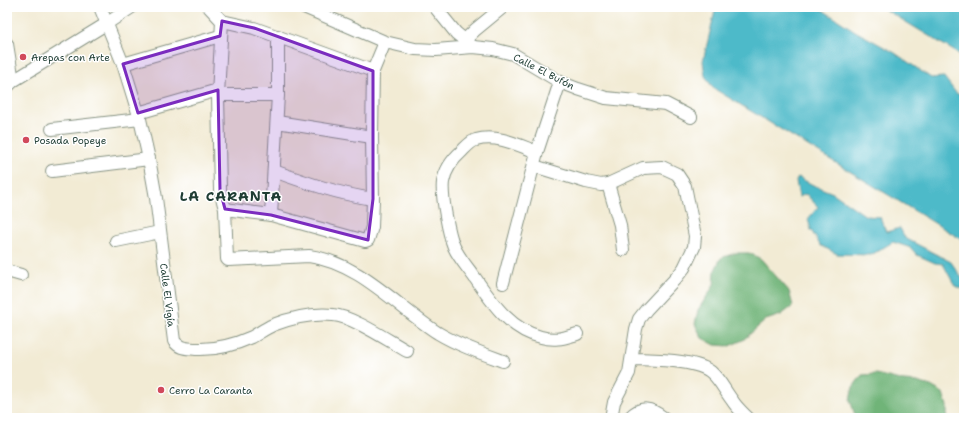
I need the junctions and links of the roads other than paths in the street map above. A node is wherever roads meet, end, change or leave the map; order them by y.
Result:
1 (100, 7) edge
2 (132, 7) edge
3 (209, 7) edge
4 (304, 7) edge
5 (435, 7) edge
6 (503, 7) edge
7 (222, 21) junction
8 (106, 24) junction
9 (220, 36) junction
10 (278, 36) junction
11 (385, 42) junction
12 (7, 44) edge
13 (469, 44) junction
14 (123, 64) junction
15 (373, 71) junction
16 (560, 82) junction
17 (10, 84) edge
18 (218, 92) junction
19 (278, 95) junction
20 (139, 116) junction
21 (691, 117) dead end
22 (277, 122) junction
23 (52, 129) dead end
24 (372, 137) junction
25 (537, 152) junction
26 (149, 158) junction
27 (534, 166) junction
28 (52, 171) dead end
29 (274, 171) junction
30 (608, 184) junction
31 (373, 199) junction
32 (226, 209) junction
33 (271, 215) junction
34 (160, 232) junction
35 (116, 241) dead end
36 (623, 250) dead end
37 (7, 271) edge
38 (21, 275) dead end
39 (503, 283) dead end
40 (577, 334) dead end
41 (407, 351) dead end
42 (632, 359) junction
43 (503, 361) dead end
44 (611, 418) edge
45 (629, 418) edge
46 (664, 418) edge
47 (748, 418) edge

1 - 8 street, Calle El Vigía
2 - 8 street
3 - 7 street
4 - 11 street, Calle El Bufón
5 - 13 street
6 - 13 street
7 - 9 street
7 - 10 street
8 - 14 street, Calle El Vigía
8 - 17 street
9 - 14 street
9 - 18 street
10 - 15 street
10 - 19 street
11 - 13 street, Calle El Bufón
11 - 15 street
12 - 17 street
13 - 16 street, Calle El Bufón
14 - 20 street, Calle El Vigía
15 - 24 street
16 - 21 street, Calle El Bufón
16 - 25 street
18 - 19 street
18 - 20 street
18 - 32 street
19 - 22 street
20 - 23 street
20 - 26 street, Calle El Vigía
22 - 24 street
22 - 29 street
24 - 31 street
25 - 27 street
25 - 40 street
26 - 28 street
26 - 34 street, Calle El Vigía
27 - 30 street
27 - 39 street
29 - 31 street
29 - 33 street
30 - 36 street
30 - 42 street
31 - 33 street
32 - 33 street
32 - 43 street
34 - 35 street
34 - 41 street, Calle El Vigía
37 - 38 street
42 - 44 street
42 - 47 street
45 - 46 street

